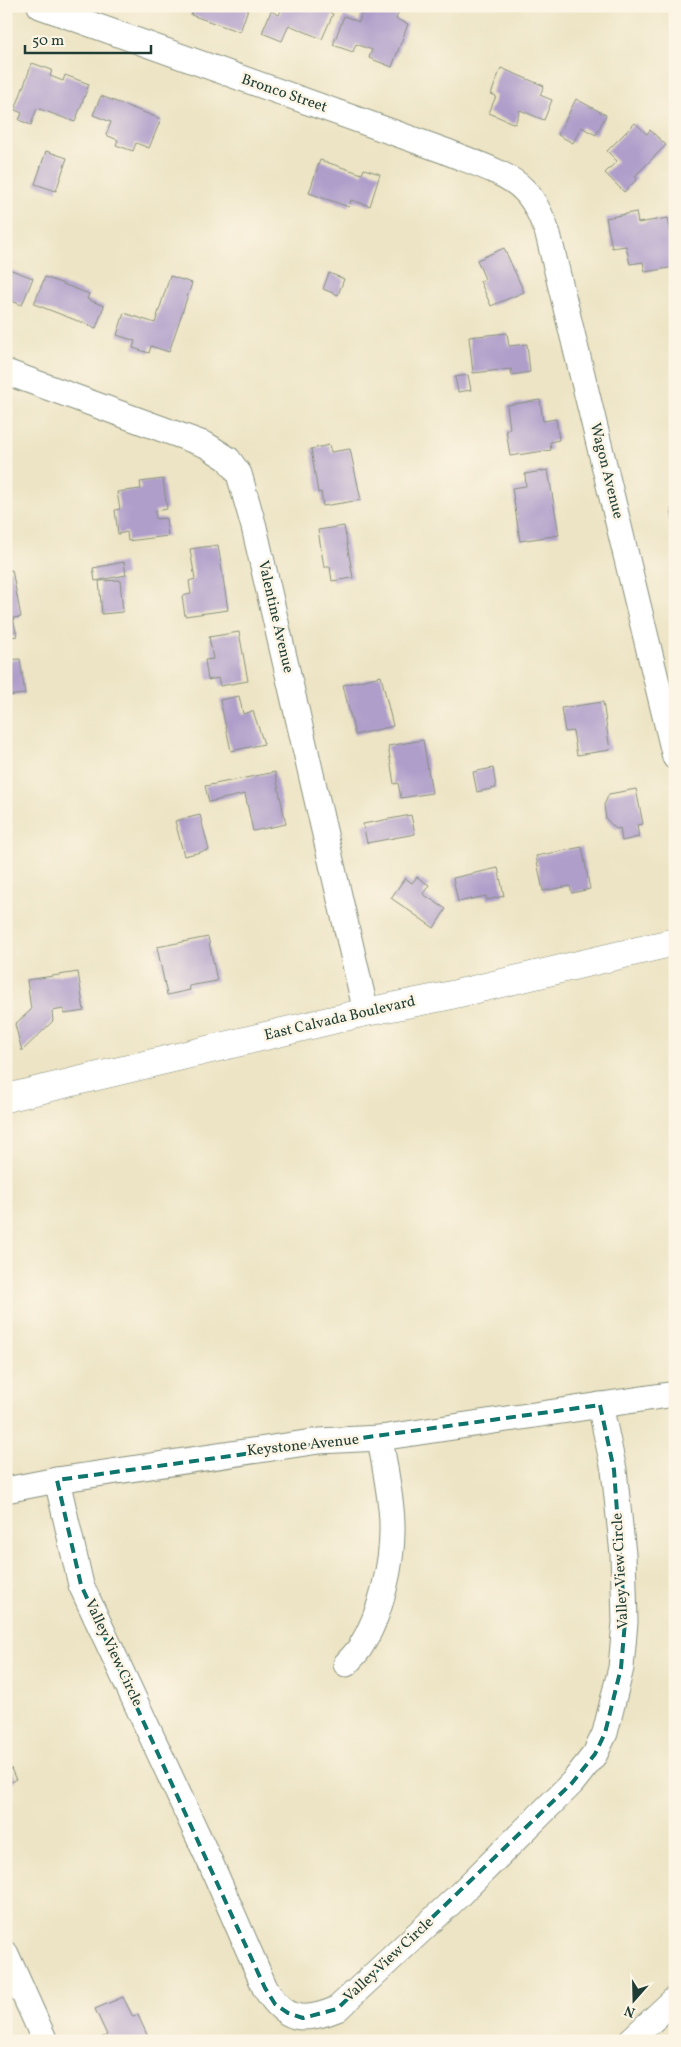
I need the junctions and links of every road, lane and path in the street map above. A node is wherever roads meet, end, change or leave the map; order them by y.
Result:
1 (40, 6) edge
2 (524, 190) joint
3 (6, 372) edge
4 (675, 757) edge
5 (675, 942) edge
6 (366, 1012) junction
7 (6, 1098) edge
8 (675, 1394) edge
9 (600, 1405) junction
10 (380, 1438) junction
11 (56, 1480) junction
12 (6, 1490) edge
13 (346, 1664) dead end
14 (6, 1954) edge
15 (675, 1999) edge
16 (45, 2041) edge
17 (630, 2041) edge

1 - 2 street, Bronco Street
2 - 4 street, Wagon Avenue
3 - 6 street, Valentine Avenue
5 - 6 main road, East Calvada Boulevard
6 - 7 main road, East Calvada Boulevard
8 - 9 street, Keystone Avenue
9 - 10 street, Keystone Avenue
9 - 11 street, Valley View Circle
10 - 11 street, Keystone Avenue
10 - 13 street
11 - 12 street, Keystone Avenue
14 - 16 street
15 - 17 street

